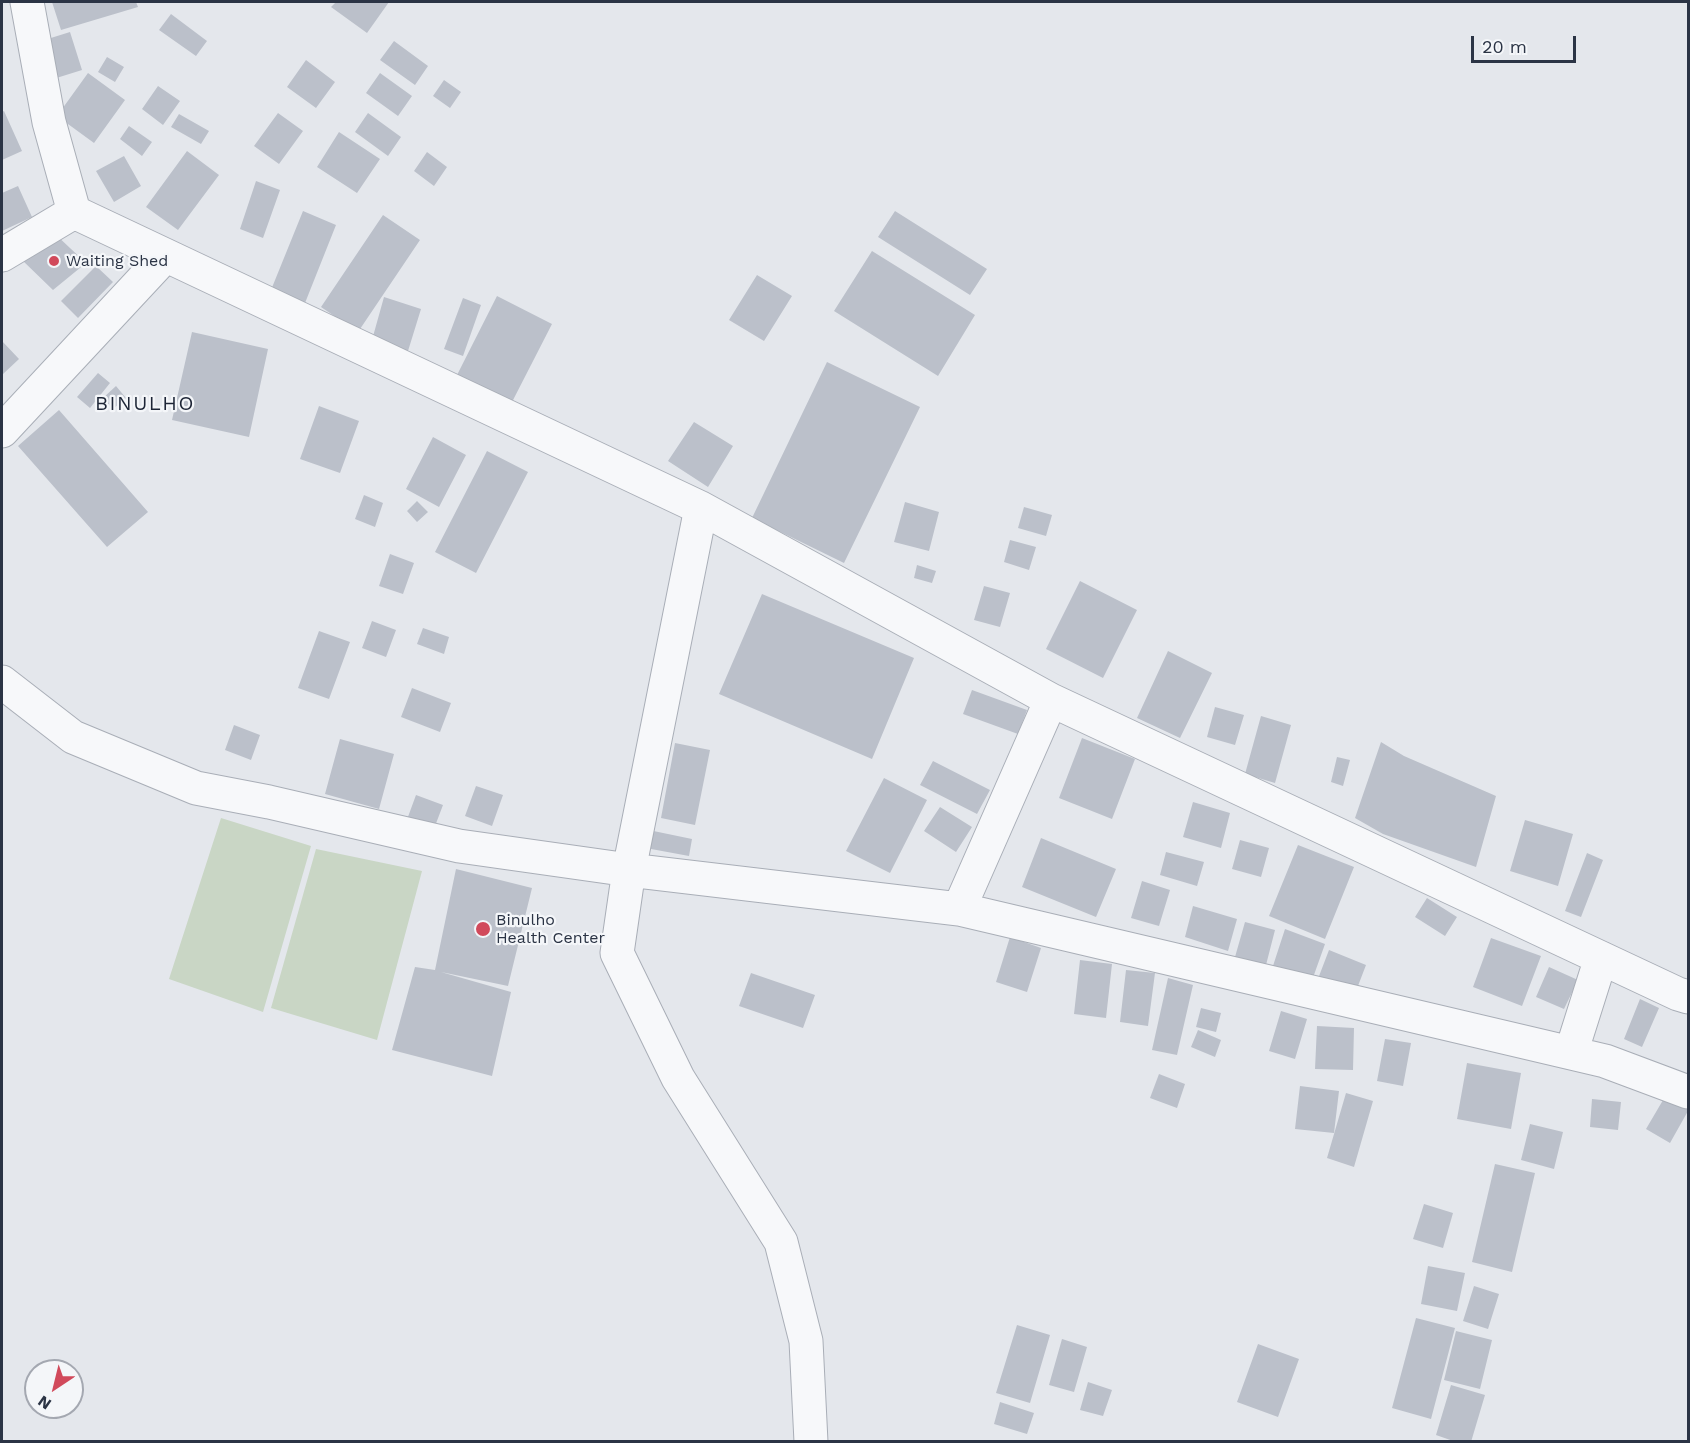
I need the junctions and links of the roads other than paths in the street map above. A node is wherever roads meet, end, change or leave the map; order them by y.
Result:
1 (27, 2) edge
2 (74, 212) junction
3 (2, 255) edge
4 (165, 255) junction
5 (2, 431) edge
6 (701, 508) junction
7 (2, 682) edge
8 (1051, 700) junction
9 (629, 870) junction
10 (959, 909) junction
11 (1600, 958) junction
12 (1689, 997) edge
13 (1571, 1053) junction
14 (1689, 1092) edge
15 (811, 1442) edge

1 - 2 street
2 - 3 street
2 - 4 street
4 - 5 street
4 - 6 street
6 - 8 street
6 - 9 street
7 - 9 street
8 - 10 street
8 - 11 street
9 - 10 street
9 - 15 street
10 - 13 street
11 - 12 street
11 - 13 street
13 - 14 street

